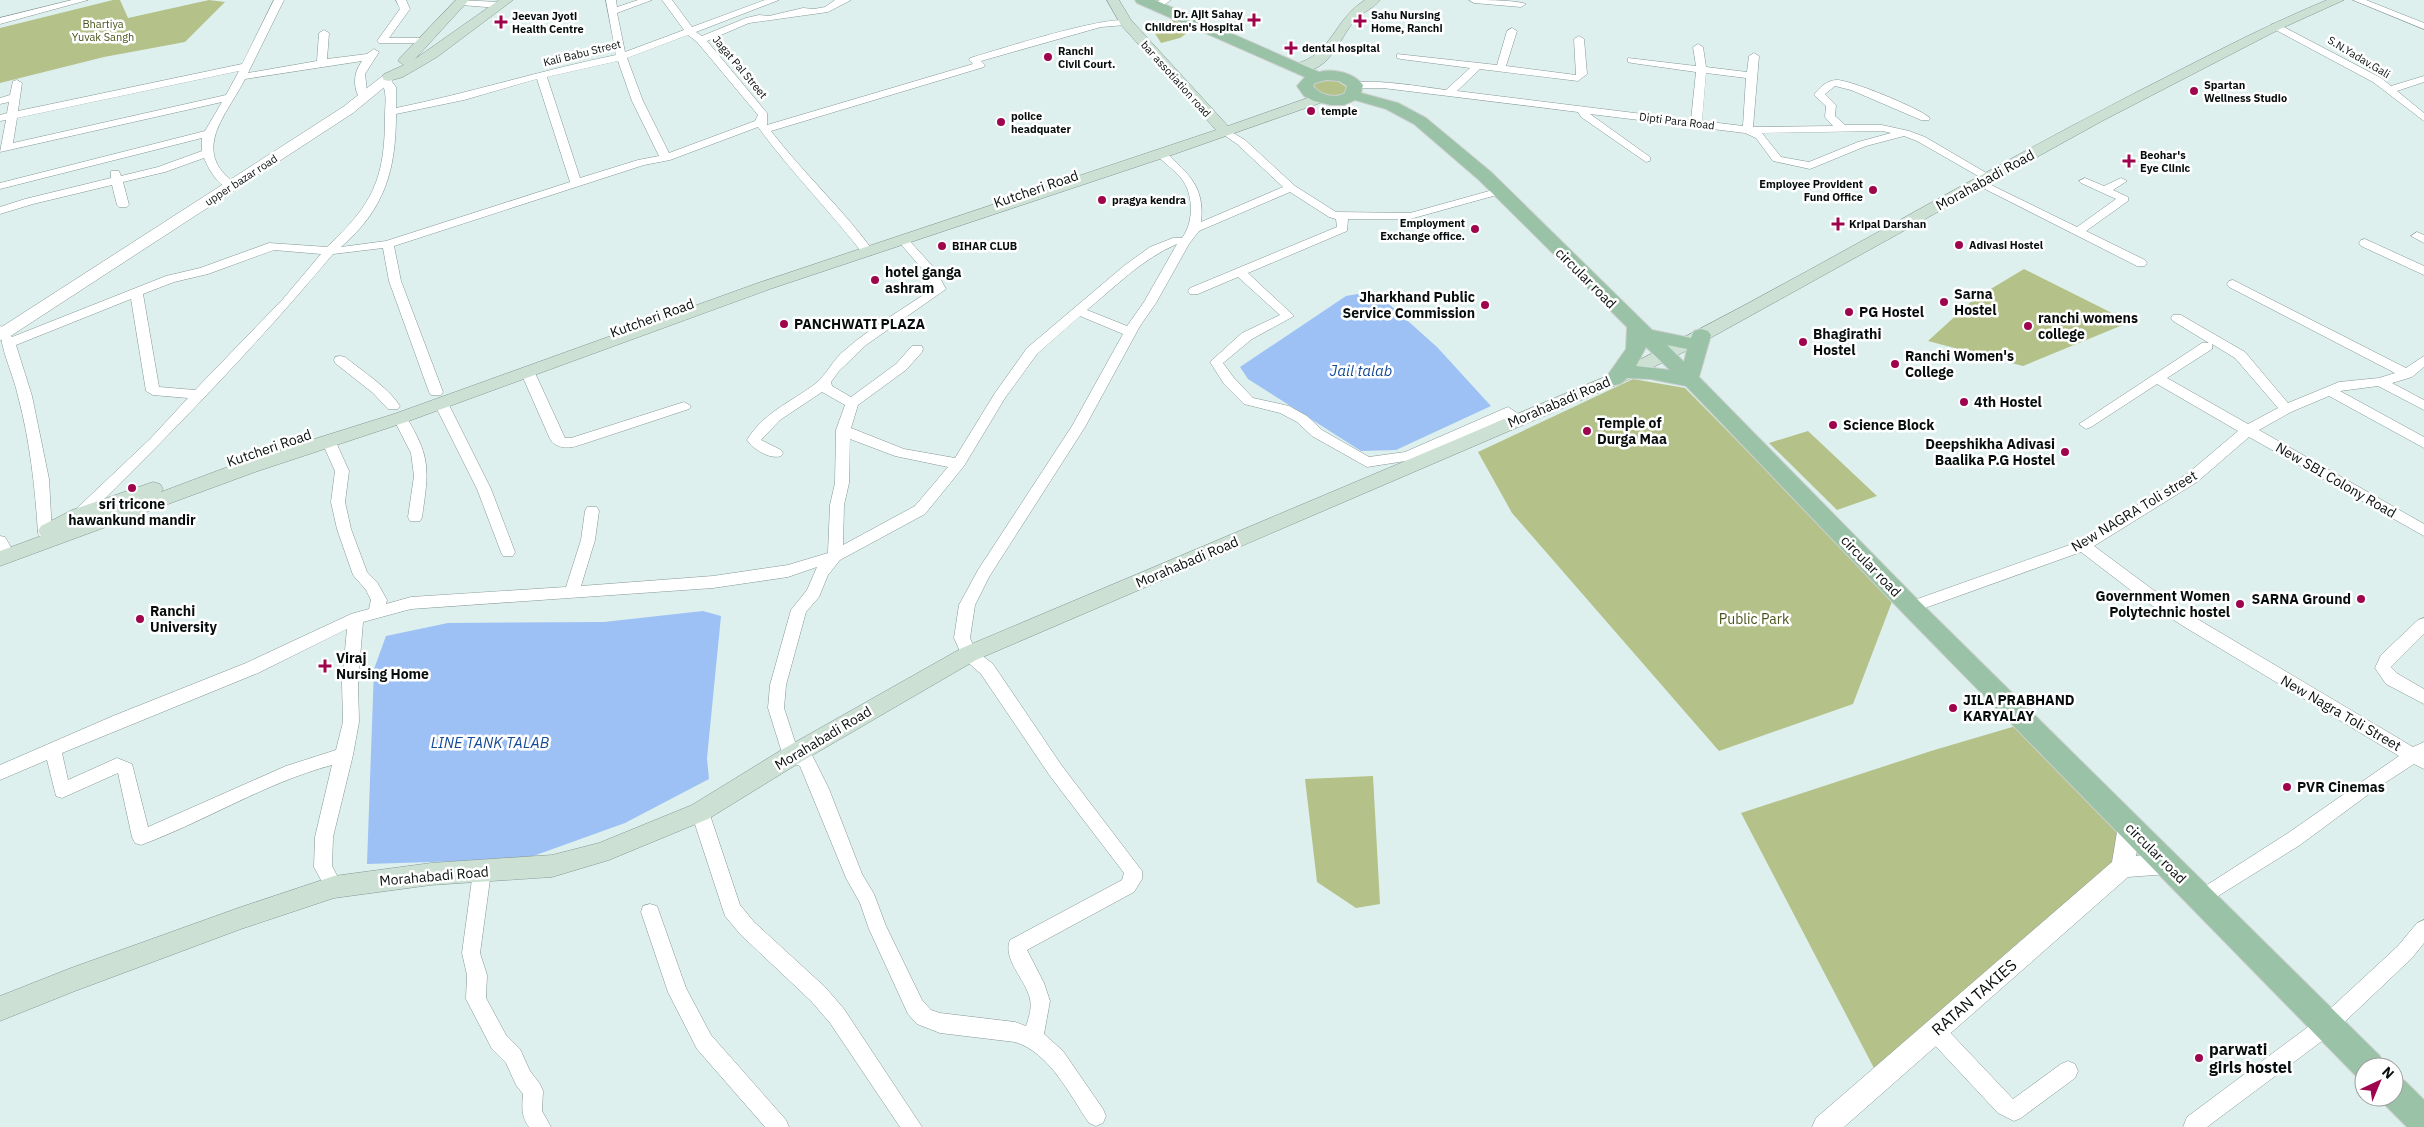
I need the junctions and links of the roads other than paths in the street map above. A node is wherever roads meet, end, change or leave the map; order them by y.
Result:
1 (82, 0) edge
2 (279, 0) edge
3 (401, 0) edge
4 (612, 0) edge
5 (647, 0) edge
6 (667, 0) edge
7 (774, 0) edge
8 (846, 0) edge
9 (1113, 0) edge
10 (1142, 0) edge
11 (1374, 0) edge
12 (1474, 0) edge
13 (2338, 0) edge
14 (2358, 0) edge
15 (462, 1) edge
16 (503, 3) edge
17 (1162, 3) edge
18 (1521, 4) dead end
19 (612, 12) junction
20 (0, 21) edge
21 (1126, 22) junction
22 (2275, 26) junction
23 (2424, 26) edge
24 (691, 31) junction
25 (1512, 31) dead end
26 (324, 33) dead end
27 (1578, 39) dead end
28 (701, 40) junction
29 (382, 41) junction
30 (425, 42) junction
31 (1698, 47) dead end
32 (1328, 52) junction
33 (1402, 56) dead end
34 (1754, 56) dead end
35 (621, 57) junction
36 (369, 58) junction
37 (1632, 60) dead end
38 (322, 63) junction
39 (1476, 67) junction
40 (1300, 68) junction
41 (1701, 68) junction
42 (1500, 70) junction
43 (243, 72) junction
44 (541, 75) junction
45 (1320, 76) junction
46 (1751, 76) junction
47 (387, 78) junction
48 (2424, 79) edge
49 (17, 83) dead end
50 (1353, 90) junction
51 (2389, 90) junction
52 (1450, 93) junction
53 (1313, 96) junction
54 (15, 97) junction
55 (230, 98) junction
56 (364, 98) junction
57 (0, 101) edge
58 (1583, 110) junction
59 (391, 112) junction
60 (6, 117) edge
61 (1925, 118) dead end
62 (2424, 118) edge
63 (1696, 124) junction
64 (762, 126) junction
65 (1222, 129) junction
66 (1748, 130) junction
67 (1844, 130) junction
68 (212, 133) junction
69 (1905, 133) junction
70 (3, 148) edge
71 (208, 153) junction
72 (1161, 154) junction
73 (666, 158) junction
74 (1646, 158) dead end
75 (110, 160) junction
76 (119, 180) junction
77 (1984, 181) junction
78 (2086, 181) dead end
79 (2121, 181) dead end
80 (576, 184) junction
81 (0, 186) edge
82 (232, 186) junction
83 (1291, 188) junction
84 (2105, 190) junction
85 (1500, 191) junction
86 (123, 205) dead end
87 (0, 211) edge
88 (1342, 216) junction
89 (1195, 230) junction
90 (2076, 232) junction
91 (903, 240) junction
92 (1184, 243) junction
93 (2365, 243) dead end
94 (388, 244) junction
95 (865, 249) junction
96 (330, 251) junction
97 (2141, 263) dead end
98 (2424, 271) edge
99 (1240, 272) junction
100 (2233, 284) dead end
101 (1194, 291) dead end
102 (136, 292) junction
103 (1078, 311) junction
104 (2177, 318) dead end
105 (1640, 331) junction
106 (1130, 332) junction
107 (3, 335) edge
108 (1695, 339) junction
109 (2207, 346) dead end
110 (917, 349) dead end
111 (1664, 354) junction
112 (340, 360) dead end
113 (2424, 360) edge
114 (528, 373) junction
115 (2407, 374) junction
116 (1622, 375) junction
117 (889, 377) junction
118 (2157, 378) junction
119 (1690, 379) junction
120 (2380, 382) junction
121 (902, 383) dead end
122 (824, 385) junction
123 (2330, 392) junction
124 (199, 395) junction
125 (439, 398) junction
126 (852, 403) junction
127 (684, 406) dead end
128 (2424, 406) edge
129 (2286, 410) junction
130 (397, 412) junction
131 (1519, 419) junction
132 (2086, 424) dead end
133 (843, 430) junction
134 (2248, 430) junction
135 (328, 440) junction
136 (2424, 443) edge
137 (776, 453) dead end
138 (959, 463) junction
139 (592, 511) dead end
140 (79, 515) junction
141 (415, 517) dead end
142 (2424, 531) edge
143 (44, 534) junction
144 (2082, 546) junction
145 (1, 550) edge
146 (508, 552) dead end
147 (834, 556) junction
148 (572, 592) junction
149 (1911, 607) junction
150 (376, 611) junction
151 (356, 618) junction
152 (2424, 624) edge
153 (969, 654) junction
154 (2424, 697) edge
155 (53, 749) junction
156 (345, 755) junction
157 (791, 756) junction
158 (2420, 756) edge
159 (0, 773) edge
160 (700, 812) junction
161 (2129, 826) junction
162 (2168, 864) junction
163 (2123, 867) junction
164 (482, 872) junction
165 (334, 887) junction
166 (2202, 898) junction
167 (650, 912) dead end
168 (2424, 929) edge
169 (0, 1009) edge
170 (2327, 1025) junction
171 (1935, 1031) junction
172 (1032, 1038) junction
173 (2359, 1057) edge
174 (2068, 1071) dead end
175 (2404, 1102) edge
176 (1096, 1116) dead end
177 (2424, 1122) edge
178 (541, 1127) edge
179 (780, 1127) edge
180 (912, 1127) edge
181 (1825, 1127) edge
182 (2193, 1127) edge

1 - 20 street
2 - 43 street
3 - 29 street
4 - 19 street
5 - 19 street
6 - 24 street, Jagat Pal Street
7 - 24 street, Kali Babu Street
8 - 28 street
9 - 21 main road, bar assotiation road
10 - 17 main road, circular road
11 - 32 main road
12 - 18 street
13 - 22 main road, Morahabadi Road
14 - 23 street
15 - 16 street
15 - 30 main road, upper bazar road
16 - 47 main road
17 - 40 main road, circular road
19 - 35 street
21 - 64 street
21 - 65 main road, bar assotiation road
22 - 51 street, S.N.Yadav.Gali
22 - 77 main road, Morahabadi Road
24 - 28 street, Jagat Pal Street
24 - 35 street, Kali Babu Street
25 - 42 street
26 - 38 street
27 - 42 street
28 - 64 street, Jagat Pal Street
29 - 30 street
29 - 36 street
30 - 47 main road, upper bazar road
31 - 41 street
32 - 40 main road
32 - 45 main road
33 - 39 street
34 - 46 street
35 - 44 street, Kali Babu Street
35 - 73 street
36 - 38 street
36 - 56 street
37 - 41 street
38 - 43 street
39 - 42 street
39 - 52 street
40 - 45 main road, circular road
41 - 46 street
41 - 63 street
43 - 55 street
43 - 60 street
44 - 59 street, Kali Babu Street
44 - 80 street
45 - 50 main road, circular road
45 - 53 main road
46 - 66 street
47 - 56 street, upper bazar road
47 - 59 street
48 - 51 street
49 - 54 street
50 - 52 street, Dipti Para Road
50 - 53 main road, circular road
50 - 85 main road, circular road
51 - 62 street, S.N.Yadav.Gali
52 - 58 street, Dipti Para Road
53 - 65 main road, Kutcheri Road
54 - 57 street
54 - 60 street
55 - 68 street
55 - 70 street
56 - 82 street, upper bazar road
58 - 63 street, Dipti Para Road
58 - 74 street
59 - 96 street
60 - 70 street
61 - 67 street
63 - 66 street, Dipti Para Road
64 - 73 street
64 - 95 street
65 - 72 main road
65 - 83 street
65 - 95 main road, Kutcheri Road
66 - 67 street, Dipti Para Road
66 - 69 street
67 - 69 street, Dipti Para Road
68 - 71 street
68 - 75 street
69 - 77 street, Dipti Para Road
71 - 76 street
71 - 82 street
72 - 89 street
72 - 91 main road
73 - 80 street
75 - 76 street
75 - 81 street
76 - 86 street
76 - 87 street
77 - 90 street, Dipti Para Road
77 - 108 main road, Morahabadi Road
78 - 84 street
79 - 84 street
80 - 94 street
82 - 107 street, upper bazar road
83 - 88 street
83 - 89 street
84 - 90 street
85 - 88 street
85 - 105 main road, circular road
88 - 99 street
89 - 92 street
90 - 97 street, Dipti Para Road
91 - 95 main road
91 - 122 street
92 - 103 street
92 - 106 street
93 - 98 street
94 - 96 street
94 - 125 street
95 - 114 main road
95 - 125 main road, Kutcheri Road
96 - 102 street
96 - 124 street
99 - 101 street
99 - 131 street
100 - 115 street
102 - 107 street
102 - 124 street
103 - 106 street
103 - 138 street
104 - 129 street
105 - 108 main road
105 - 111 main road, circular road
105 - 116 main road
106 - 153 street
107 - 143 street
108 - 111 main road, Morahabadi Road
108 - 119 main road
109 - 118 street
110 - 117 street
111 - 116 main road, Morahabadi Road
111 - 119 main road, circular road
112 - 130 street
113 - 115 street
114 - 125 main road
114 - 127 street
115 - 120 street, New NAGRA Toli street
116 - 119 main road
116 - 131 main road, Morahabadi Road
117 - 121 street
117 - 126 street
118 - 132 street
118 - 134 street, New SBI Colony Road
119 - 149 main road, circular road
120 - 123 street, New NAGRA Toli street
120 - 128 street
122 - 126 street
122 - 137 street
123 - 129 street, New NAGRA Toli street
123 - 136 street
124 - 140 street
125 - 130 main road
125 - 146 street
126 - 133 street
129 - 134 street, New NAGRA Toli street
130 - 135 main road
130 - 140 main road, Kutcheri Road
130 - 141 street
131 - 153 main road, Morahabadi Road
133 - 138 street
133 - 147 street
134 - 142 street, New SBI Colony Road
134 - 144 street, New NAGRA Toli street
135 - 145 main road
135 - 150 street
138 - 147 street
139 - 148 street
140 - 143 main road, Kutcheri Road
143 - 145 main road, Kutcheri Road
144 - 149 street, New NAGRA Toli street
144 - 158 street, New Nagra Toli Street
147 - 148 street
147 - 157 street
148 - 150 street
149 - 161 main road, circular road
150 - 151 street
151 - 155 street
151 - 156 street
152 - 154 street
153 - 157 main road, Morahabadi Road
153 - 172 street
155 - 156 street
155 - 159 street
156 - 165 street
157 - 160 main road, Morahabadi Road
157 - 172 street
158 - 166 street, New Nagra Toli Street
160 - 164 main road, Morahabadi Road
160 - 180 street
161 - 162 main road, circular road
161 - 163 street
162 - 163 street
162 - 166 main road, circular road
163 - 171 street, RATAN TAKIES
164 - 165 main road, Morahabadi Road
164 - 178 street
165 - 169 main road, Morahabadi Road
166 - 170 main road, circular road
167 - 179 street
168 - 170 street
170 - 173 main road, circular road
170 - 182 street
171 - 174 street
171 - 181 street, RATAN TAKIES
172 - 176 street
175 - 177 main road

